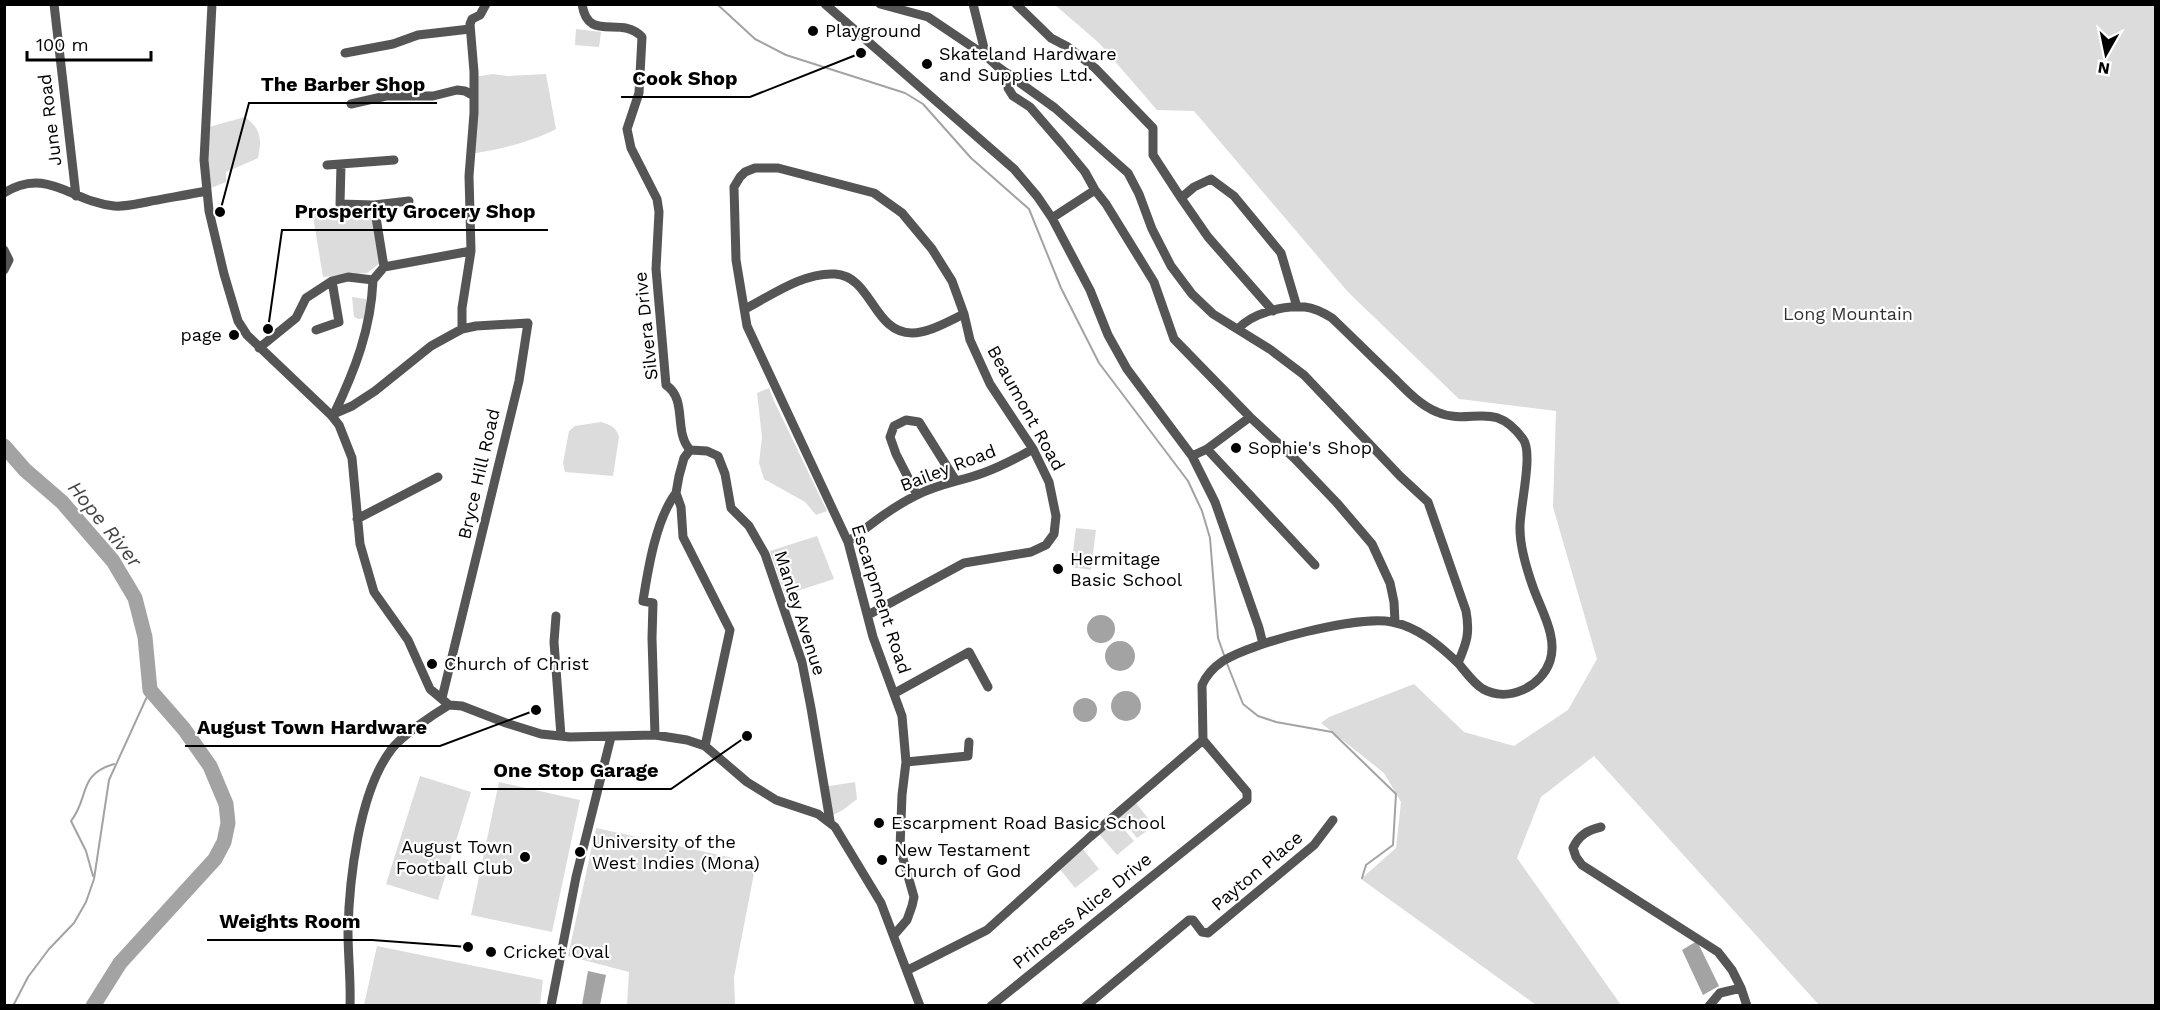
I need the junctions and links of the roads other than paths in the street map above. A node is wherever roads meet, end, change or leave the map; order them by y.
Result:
1 (54, 4) edge
2 (212, 4) edge
3 (486, 4) edge
4 (582, 4) edge
5 (825, 4) edge
6 (880, 4) edge
7 (973, 4) edge
8 (1016, 4) edge
9 (470, 29) junction
10 (345, 53) dead end
11 (986, 56) junction
12 (1009, 74) junction
13 (474, 96) junction
14 (351, 104) dead end
15 (394, 160) dead end
16 (341, 164) junction
17 (327, 165) dead end
18 (740, 177) joint
19 (1095, 190) junction
20 (206, 191) junction
21 (4, 193) edge
22 (76, 196) junction
23 (1181, 198) junction
24 (409, 201) dead end
25 (374, 205) junction
26 (1052, 218) junction
27 (4, 250) edge
28 (471, 251) junction
29 (384, 267) junction
30 (4, 270) edge
31 (373, 280) junction
32 (332, 281) junction
33 (1297, 307) junction
34 (745, 309) junction
35 (1273, 311) junction
36 (964, 314) junction
37 (462, 329) junction
38 (1238, 329) junction
39 (316, 330) dead end
40 (259, 348) junction
41 (333, 414) junction
42 (1250, 417) junction
43 (1033, 449) junction
44 (1207, 449) junction
45 (690, 450) junction
46 (1192, 456) junction
47 (438, 477) dead end
48 (956, 481) junction
49 (676, 493) junction
50 (917, 495) junction
51 (357, 519) junction
52 (848, 542) junction
53 (1315, 565) dead end
54 (868, 615) junction
55 (556, 616) dead end
56 (1395, 622) junction
57 (1263, 644) junction
58 (1458, 663) junction
59 (988, 687) dead end
60 (895, 693) junction
61 (445, 701) junction
62 (655, 735) junction
63 (561, 736) junction
64 (611, 737) junction
65 (1203, 740) junction
66 (969, 742) dead end
67 (705, 746) junction
68 (906, 762) junction
69 (1333, 820) dead end
70 (830, 821) junction
71 (1601, 827) dead end
72 (894, 935) junction
73 (908, 970) junction
74 (1741, 988) junction
75 (350, 1005) edge
76 (550, 1005) edge
77 (920, 1005) edge
78 (991, 1005) edge
79 (1086, 1005) edge
80 (1709, 1005) edge
81 (1748, 1005) edge

1 - 22 street, June Road
2 - 20 street
3 - 9 street
4 - 45 street, Silvera Drive
5 - 26 street
6 - 11 street
7 - 11 street
8 - 23 street
9 - 10 street
9 - 13 street
11 - 12 street
12 - 19 street
12 - 38 street
13 - 14 street
13 - 28 street
15 - 16 street
16 - 17 street
16 - 25 street
18 - 34 street, Escarpment Road
18 - 36 street, Beaumont Road
19 - 26 street
19 - 42 street
20 - 22 street
20 - 40 street
21 - 22 street
23 - 33 street
23 - 35 street
24 - 25 street
25 - 29 street
26 - 46 street
27 - 30 street
28 - 29 street
28 - 37 street
29 - 31 street
31 - 32 street
31 - 41 street
32 - 39 street
32 - 40 street
33 - 35 street
33 - 58 street
34 - 36 street
34 - 52 street, Escarpment Road
35 - 38 street
36 - 43 street, Beaumont Road
37 - 41 street
37 - 61 street, Bryce Hill Road
38 - 58 street
40 - 41 street
41 - 51 street
42 - 44 street
42 - 56 street
43 - 48 street, Bailey Road
43 - 54 street, Beaumont Road
44 - 46 street
44 - 53 street
45 - 49 street
45 - 70 street, Manley Avenue
46 - 57 street
47 - 51 street
48 - 50 street, Bailey Road
48 - 50 street
49 - 62 street
49 - 67 street
50 - 52 street, Bailey Road
51 - 61 street
52 - 54 street, Escarpment Road
54 - 60 street, Escarpment Road
55 - 63 street
56 - 57 street
56 - 58 street
57 - 65 street
59 - 60 street
60 - 68 street, Escarpment Road
61 - 63 street
61 - 75 street
62 - 64 street
62 - 67 street
63 - 64 street
64 - 76 street
65 - 73 street
65 - 78 street, Princess Alice Drive
66 - 68 street
67 - 70 street
68 - 72 street, Escarpment Road
69 - 79 street, Payton Place
70 - 72 street
71 - 74 street
72 - 73 street
73 - 77 street
74 - 80 street
74 - 81 street

